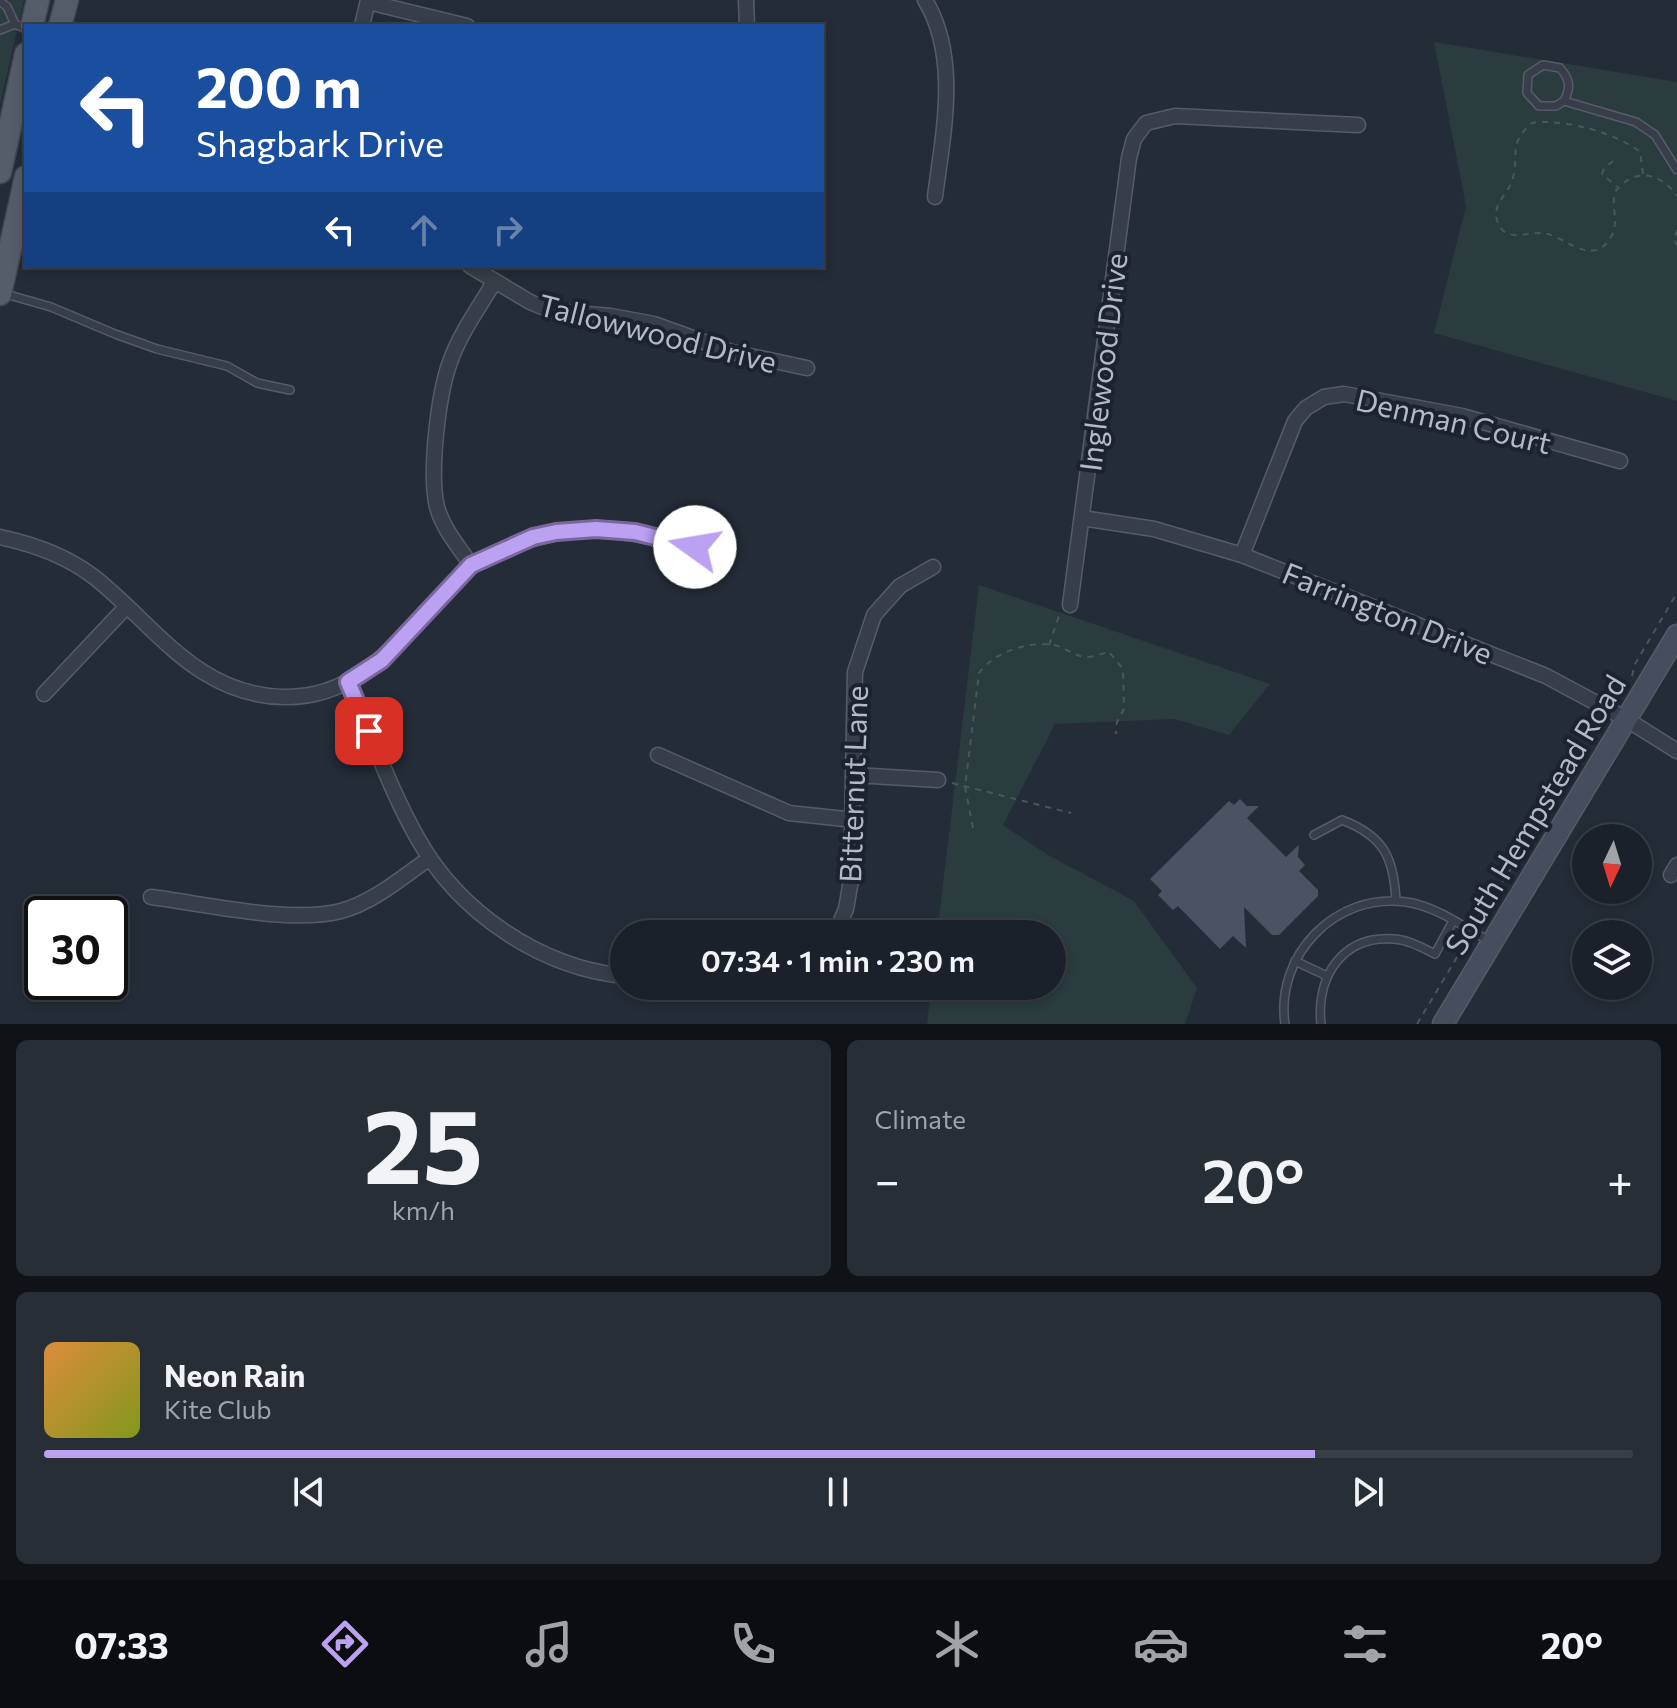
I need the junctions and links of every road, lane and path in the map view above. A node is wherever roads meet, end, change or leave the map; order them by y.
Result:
1 (38, 0) edge
2 (67, 0) edge
3 (746, 0) edge
4 (925, 0) edge
5 (0, 1) edge
6 (368, 1) edge
7 (61, 24) edge
8 (362, 24) edge
9 (459, 24) edge
10 (747, 24) edge
11 (23, 25) edge
12 (0, 30) edge
13 (24, 63) edge
14 (1564, 101) junction
15 (1358, 125) dead end
16 (1613, 161) dead end
17 (1677, 170) edge
18 (0, 172) edge
19 (1643, 174) junction
20 (24, 186) edge
21 (1618, 188) junction
22 (1677, 196) edge
23 (935, 197) dead end
24 (1677, 230) edge
25 (1677, 245) edge
26 (473, 268) edge
27 (494, 282) junction
28 (0, 293) edge
29 (807, 368) dead end
30 (290, 390) dead end
31 (1620, 461) dead end
32 (1082, 518) junction
33 (0, 537) edge
34 (695, 547) dead end
35 (1242, 555) junction
36 (471, 565) junction
37 (933, 567) dead end
38 (1677, 593) edge
39 (1070, 605) joint
40 (127, 606) junction
41 (1677, 635) edge
42 (1049, 645) junction
43 (348, 682) junction
44 (1631, 683) dead end
45 (44, 694) dead end
46 (1626, 719) junction
47 (1116, 734) dead end
48 (1677, 751) edge
49 (658, 755) dead end
50 (1579, 766) dead end
51 (855, 775) junction
52 (938, 780) joint
53 (965, 787) junction
54 (1071, 813) dead end
55 (854, 820) junction
56 (973, 828) dead end
57 (1314, 835) dead end
58 (430, 858) junction
59 (151, 897) dead end
60 (1396, 901) junction
61 (842, 920) edge
62 (1480, 920) dead end
63 (1453, 921) junction
64 (1492, 943) junction
65 (1465, 944) dead end
66 (1295, 961) junction
67 (610, 973) edge
68 (1327, 976) junction
69 (1285, 1024) edge
70 (1321, 1024) edge
71 (1417, 1024) edge
72 (1443, 1024) edge

1 - 11 main road
2 - 7 main road
3 - 10 street
4 - 23 street
5 - 11 lane
6 - 8 street
6 - 9 street
11 - 12 lane
13 - 18 main road
14 - 14 lane
14 - 17 lane
15 - 32 street, Inglewood Drive
16 - 21 path
19 - 21 path
19 - 21 path
19 - 22 path
20 - 28 main road
24 - 25 path
26 - 27 street, Tallowwood Drive
27 - 29 street, Tallowwood Drive
27 - 36 street
28 - 30 lane
31 - 35 street, Denman Court
32 - 35 street, Farrington Drive
32 - 39 street, Inglewood Drive
33 - 40 street
34 - 36 street
35 - 46 street, Farrington Drive
36 - 43 street
37 - 51 street, Bitternut Lane
38 - 44 path
39 - 42 path
40 - 43 street
40 - 45 street
41 - 46 street, South Hempstead Road
42 - 47 path
42 - 53 path
43 - 58 street
46 - 48 street, Farrington Drive
46 - 64 street, South Hempstead Road
49 - 55 street
50 - 62 path
51 - 52 street
51 - 55 street, Bitternut Lane
52 - 53 path
53 - 54 path
53 - 56 path
55 - 61 street, Bitternut Lane
57 - 60 lane
58 - 59 street
58 - 67 street
60 - 63 lane
60 - 66 lane
63 - 64 lane
63 - 68 lane
64 - 72 street, South Hempstead Road
65 - 71 path
66 - 68 lane
66 - 69 lane
68 - 70 lane

